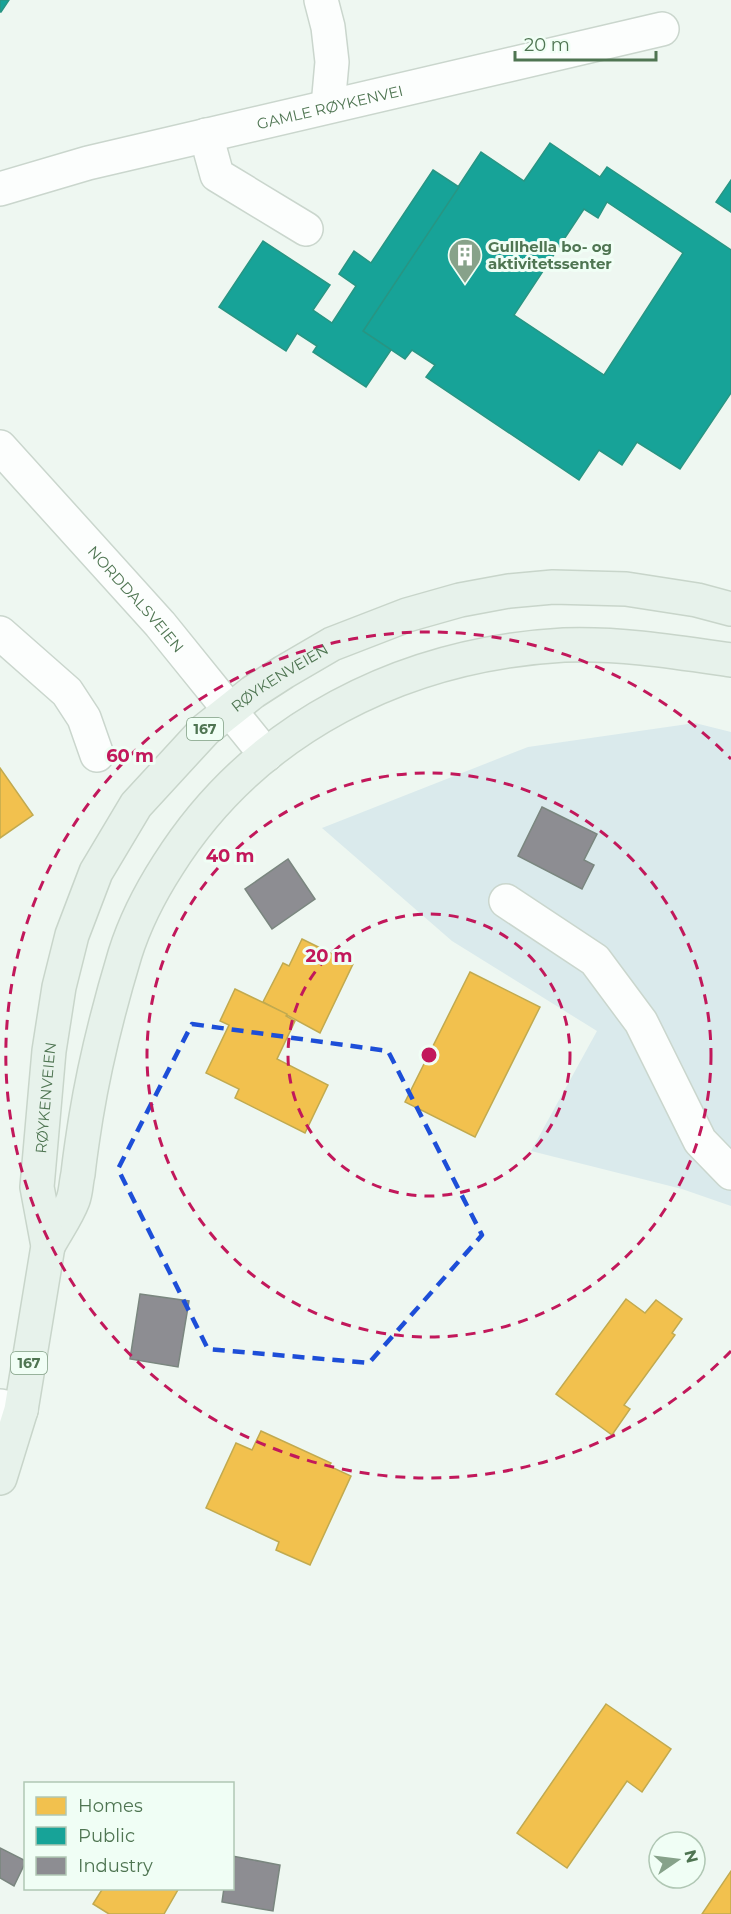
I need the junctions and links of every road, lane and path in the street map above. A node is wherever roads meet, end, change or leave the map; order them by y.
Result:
1 (321, 0) edge
2 (662, 29) dead end
3 (328, 106) junction
4 (206, 135) junction
5 (0, 189) edge
6 (306, 229) dead end
7 (0, 447) edge
8 (731, 609) edge
9 (0, 633) edge
10 (731, 660) edge
11 (228, 710) junction
12 (97, 755) dead end
13 (266, 755) junction
14 (506, 902) dead end
15 (731, 1173) edge
16 (48, 1246) junction
17 (11, 1408) edge
18 (0, 1478) edge

1 - 3 street
2 - 3 street, GAMLE RØYKENVEI
3 - 4 street, GAMLE RØYKENVEI
4 - 5 street, GAMLE RØYKENVEI
4 - 6 street
7 - 11 street, NORDDALSVEIEN
8 - 11 main road, RØYKENVEIEN / 167
9 - 12 street
10 - 13 main road, RØYKENVEIEN / 167
11 - 13 street, NORDDALSVEIEN
11 - 16 main road, RØYKENVEIEN / 167
13 - 16 main road, RØYKENVEIEN / 167
14 - 15 street
16 - 17 main road, RØYKENVEIEN / 167
17 - 18 main road, RØYKENVEIEN / 167

